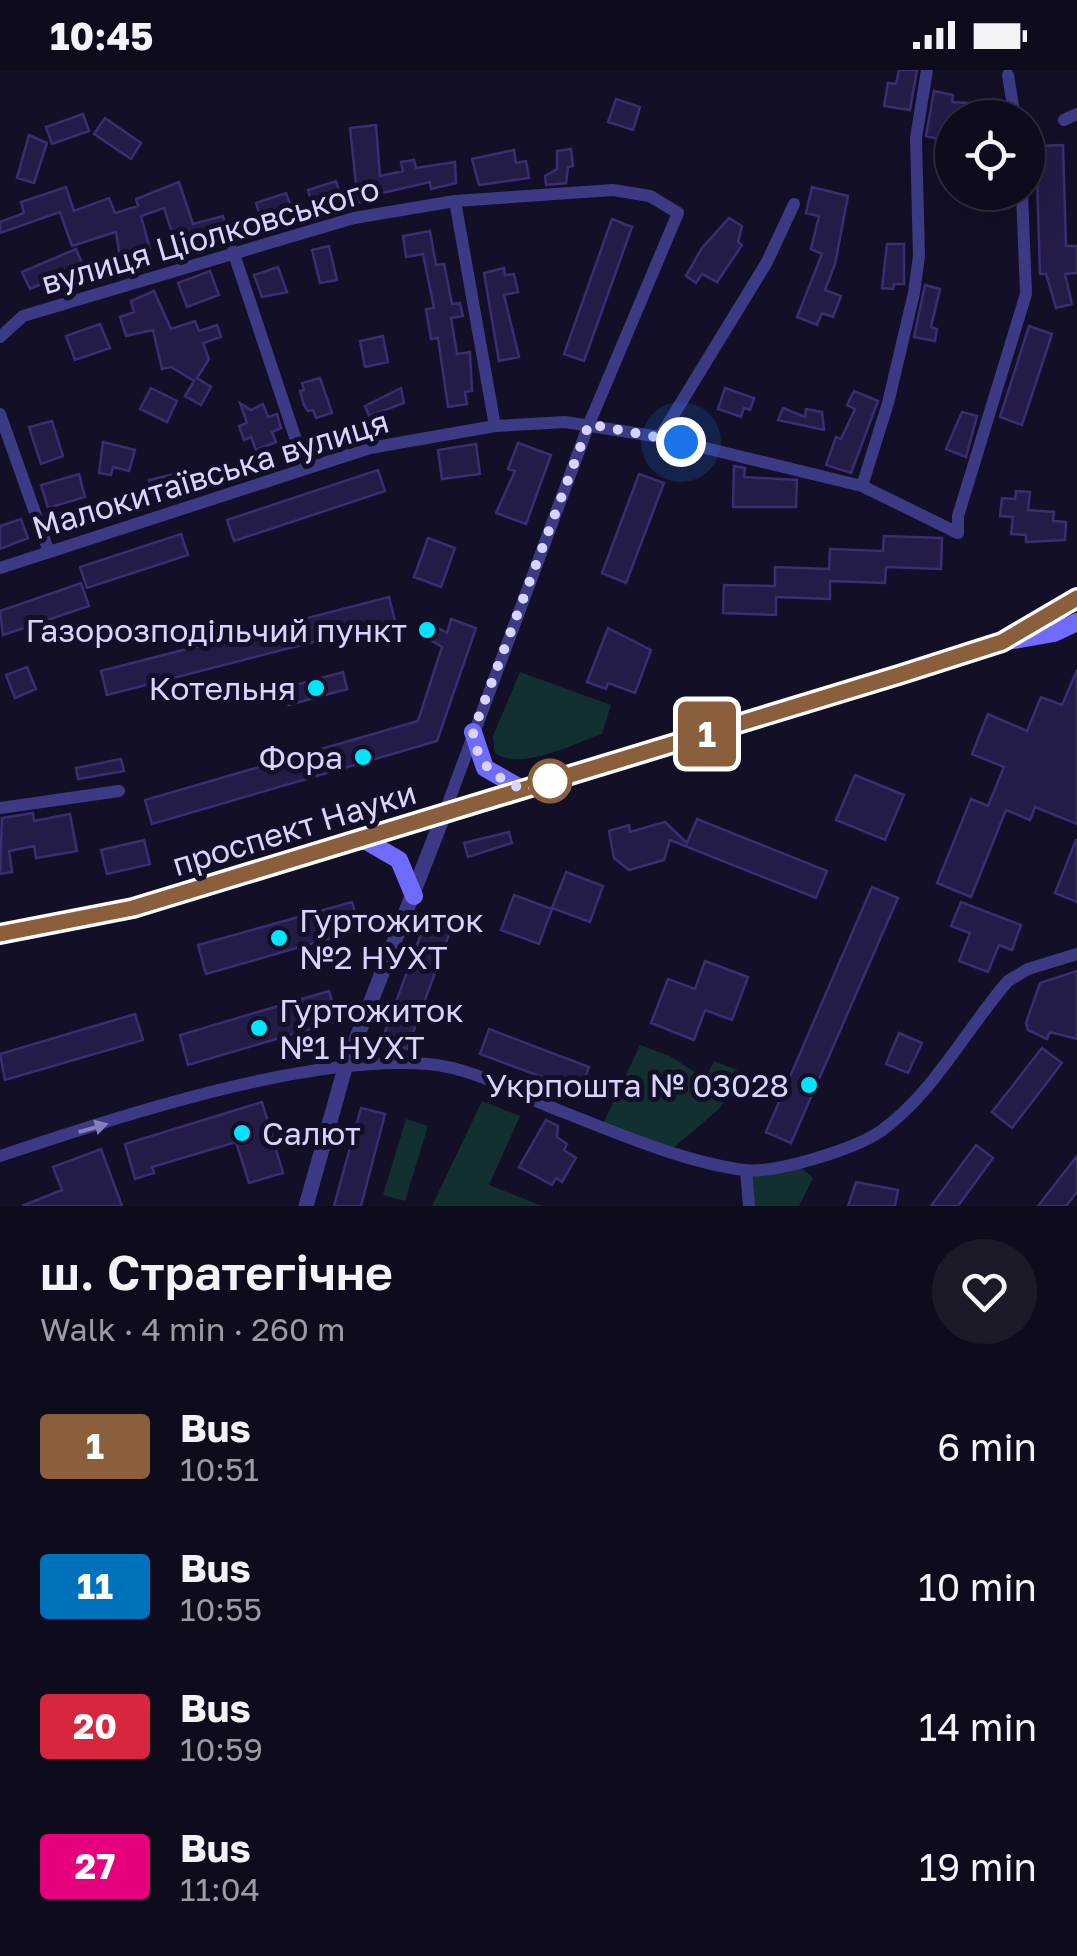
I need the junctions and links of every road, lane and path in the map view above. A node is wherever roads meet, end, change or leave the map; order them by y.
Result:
1 (927, 70) edge
2 (1008, 76) dead end
3 (1013, 100) edge
4 (455, 201) junction
5 (794, 204) dead end
6 (1023, 210) edge
7 (233, 251) junction
8 (0, 337) edge
9 (0, 414) edge
10 (589, 424) junction
11 (495, 426) junction
12 (660, 437) junction
13 (305, 468) junction
14 (862, 486) junction
15 (49, 552) junction
16 (0, 568) edge
17 (1077, 598) edge
18 (1077, 624) edge
19 (1002, 642) junction
20 (473, 732) junction
21 (524, 790) junction
22 (120, 791) dead end
23 (0, 808) edge
24 (444, 814) junction
25 (363, 839) junction
26 (414, 896) junction
27 (0, 934) edge
28 (1077, 954) edge
29 (346, 1068) junction
30 (0, 1156) edge
31 (746, 1170) junction
32 (306, 1206) edge
33 (749, 1206) edge

1 - 14 street
2 - 3 street
4 - 7 street, вулиця Ціолковського
4 - 10 street, вулиця Ціолковського
4 - 11 street
5 - 12 street
6 - 14 street, Малокитаївська вулиця
7 - 8 street, вулиця Ціолковського
7 - 13 street
9 - 15 street
10 - 11 street, Малокитаївська вулиця
10 - 12 street, Малокитаївська вулиця
10 - 20 street
11 - 13 street, Малокитаївська вулиця
12 - 14 street, Малокитаївська вулиця
13 - 15 street, Малокитаївська вулиця
15 - 16 street, Малокитаївська вулиця
17 - 19 main road, проспект Науки
18 - 19 main road, проспект Науки
19 - 21 main road, проспект Науки
20 - 21 main road
20 - 24 street
21 - 24 main road, проспект Науки
22 - 23 street
24 - 25 main road, проспект Науки
24 - 26 street
25 - 26 main road
25 - 27 main road, проспект Науки
26 - 29 street
28 - 31 street
30 -> 29 street
29 - 31 street
29 - 32 street
31 - 33 street

